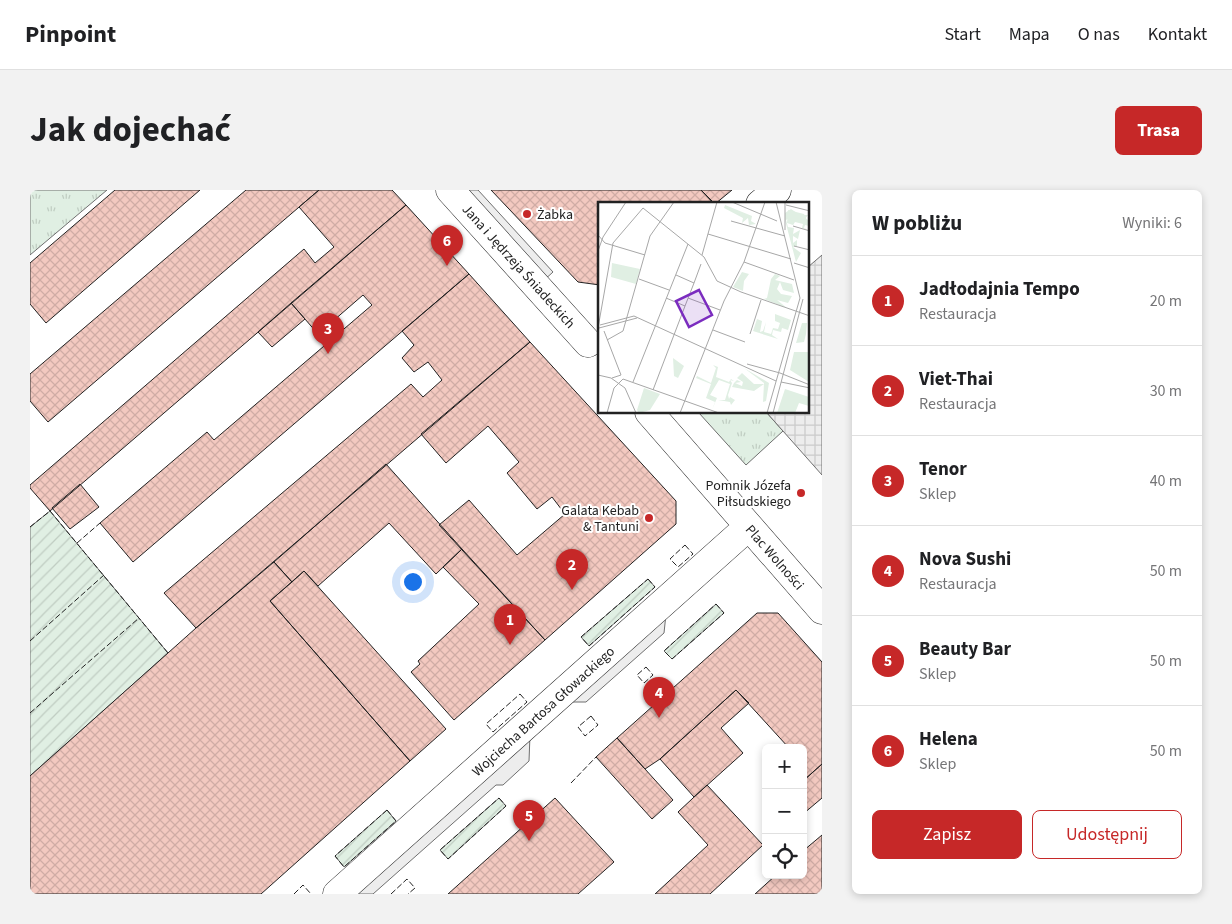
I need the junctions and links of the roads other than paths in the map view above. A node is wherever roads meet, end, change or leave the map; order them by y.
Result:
1 (450, 190) edge
2 (776, 190) edge
3 (762, 202) edge
4 (596, 344) edge
5 (651, 414) edge
6 (748, 526) junction
7 (822, 610) edge
8 (337, 894) edge

1 - 4 street, Jana i Jędrzeja Śniadeckich
2 - 3 street
5 - 6 street, Plac Wolności
6 - 7 street, Plac Wolności
6 - 8 street, Wojciecha Bartosa Głowackiego

